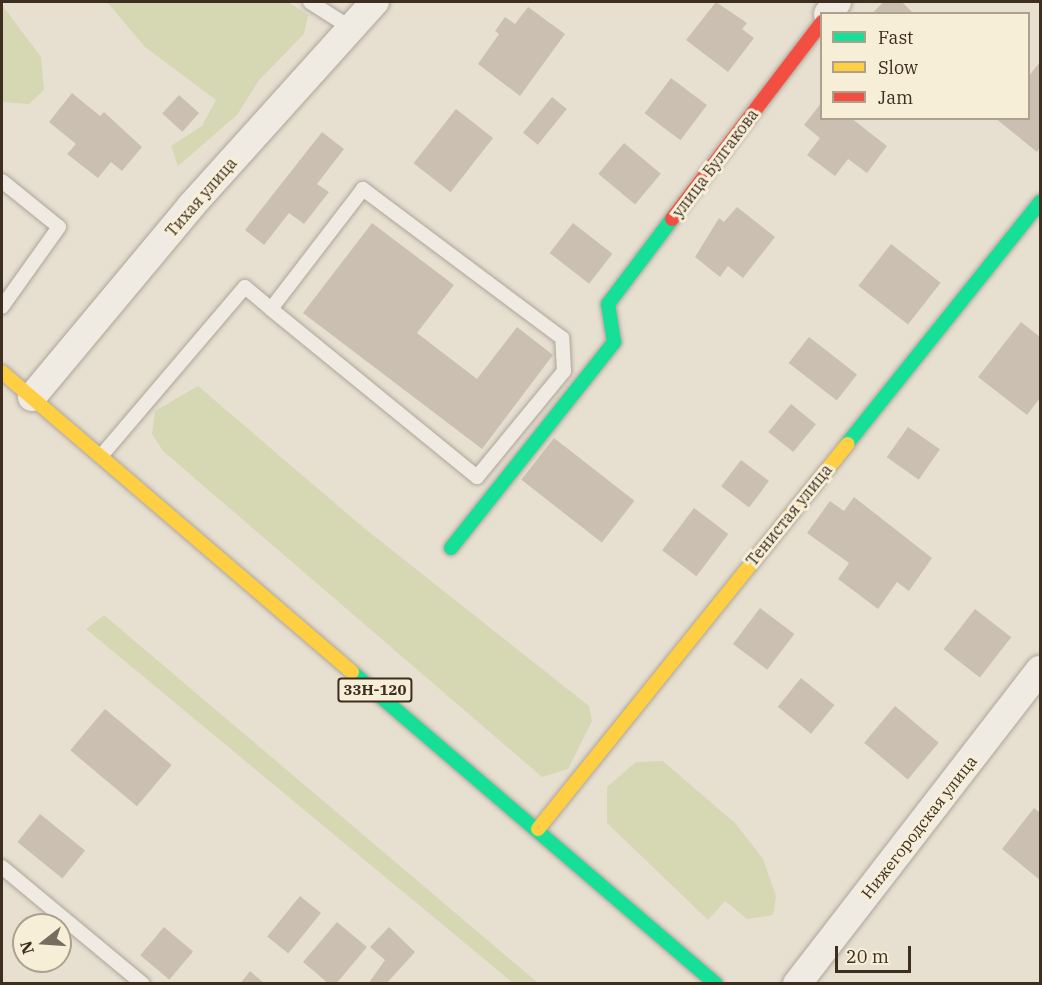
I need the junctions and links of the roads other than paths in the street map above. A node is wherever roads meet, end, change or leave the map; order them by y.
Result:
1 (310, 2) edge
2 (375, 2) edge
3 (820, 24) edge
4 (351, 28) junction
5 (2, 181) edge
6 (1041, 202) edge
7 (2, 307) edge
8 (271, 309) junction
9 (2, 372) edge
10 (32, 397) junction
11 (101, 456) junction
12 (451, 548) dead end
13 (1041, 670) edge
14 (538, 829) junction
15 (2, 867) edge
16 (143, 984) edge
17 (716, 984) edge
18 (797, 984) edge

1 - 4 lane
2 - 4 street, Тихая улица
3 - 12 street, улица Булгакова
4 - 10 street, Тихая улица
5 - 7 lane
6 - 14 street, Тенистая улица
8 - 8 lane
8 - 11 lane
9 - 10 street
10 - 11 street, 33Н-120
11 - 14 street, 33Н-120
13 - 18 street, Нижегородская улица
14 - 17 street, 33Н-120
15 - 16 lane

